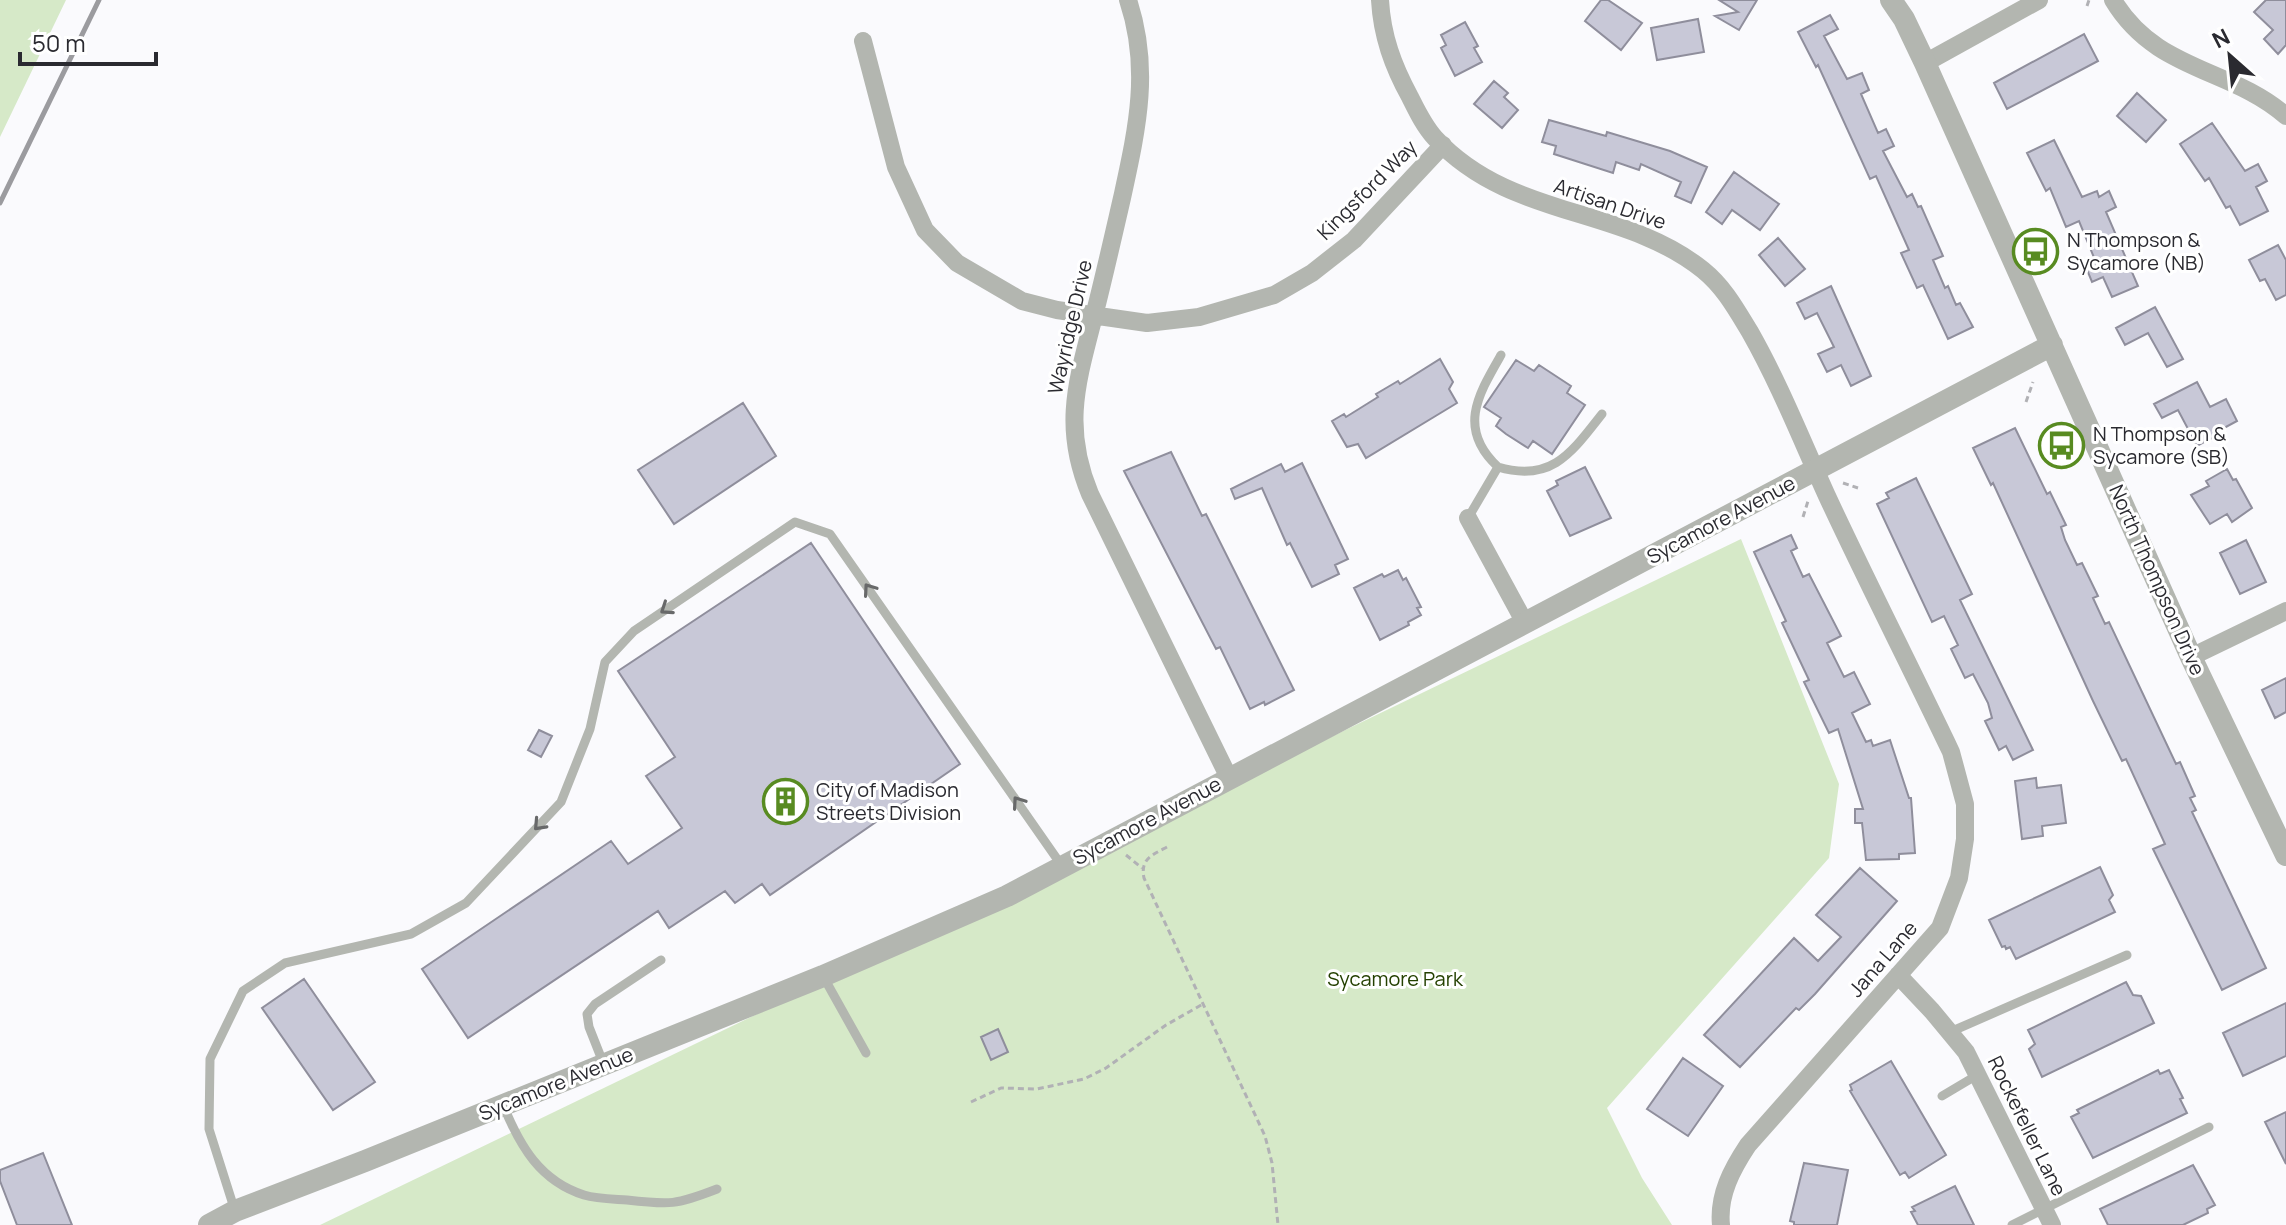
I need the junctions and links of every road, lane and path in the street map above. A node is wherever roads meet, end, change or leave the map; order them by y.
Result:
1 (1128, 0) edge
2 (1380, 0) edge
3 (1891, 0) edge
4 (2039, 0) edge
5 (2089, 0) edge
6 (2113, 0) edge
7 (2087, 6) dead end
8 (863, 41) dead end
9 (1925, 63) junction
10 (2286, 116) edge
11 (1443, 145) junction
12 (1094, 317) junction
13 (2052, 345) junction
14 (1501, 355) dead end
15 (2033, 382) dead end
16 (2026, 402) dead end
17 (1602, 414) dead end
18 (1498, 467) junction
19 (1816, 470) junction
20 (1843, 483) dead end
21 (1858, 488) dead end
22 (1808, 501) dead end
23 (1803, 517) dead end
24 (1468, 518) joint
25 (2286, 611) edge
26 (1525, 623) junction
27 (2191, 657) junction
28 (1229, 778) junction
29 (1167, 847) dead end
30 (2286, 855) edge
31 (1062, 866) junction
32 (2127, 955) dead end
33 (661, 960) dead end
34 (1898, 975) junction
35 (823, 976) junction
36 (1203, 1004) junction
37 (1950, 1032) junction
38 (866, 1053) dead end
39 (604, 1065) junction
40 (1979, 1074) junction
41 (1942, 1096) dead end
42 (971, 1102) dead end
43 (503, 1106) junction
44 (2209, 1127) dead end
45 (717, 1189) dead end
46 (2043, 1208) junction
47 (235, 1211) junction
48 (209, 1225) edge
49 (1278, 1225) edge
50 (1721, 1225) edge
51 (2012, 1225) edge
52 (2052, 1225) edge

1 - 12 street, Wayridge Drive
2 - 11 street, Artisan Drive
3 - 9 street, North Thompson Drive
4 - 9 street
5 - 7 path
6 - 10 street
8 - 12 street, Kingsford Way
9 - 13 street, North Thompson Drive
11 - 12 street, Kingsford Way
11 - 19 street, Artisan Drive
12 - 28 street, Wayridge Drive
13 - 19 street, Sycamore Avenue
13 - 27 street, North Thompson Drive
14 - 18 lane
15 - 16 path
17 - 18 lane
18 - 24 lane
19 - 26 street, Sycamore Avenue
19 - 34 street, Jana Lane
20 - 21 path
22 - 23 path
24 - 26 street
25 - 27 street
26 - 28 street, Sycamore Avenue
27 - 30 street, North Thompson Drive
28 - 31 street, Sycamore Avenue
29 - 36 path
31 - 35 street, Sycamore Avenue
31 -> 47 lane
32 - 37 lane
33 - 39 lane
34 - 37 street, Rockefeller Lane
34 - 50 street, Jana Lane
35 - 38 lane
35 - 39 street, Sycamore Avenue
36 - 42 path
36 - 49 path
37 - 40 street, Rockefeller Lane
39 - 43 street, Sycamore Avenue
40 - 41 lane
40 - 46 street, Rockefeller Lane
43 - 45 lane
43 - 47 street, Sycamore Avenue
44 - 46 lane
46 - 51 lane
46 - 52 street, Rockefeller Lane
47 - 48 street, Sycamore Avenue

